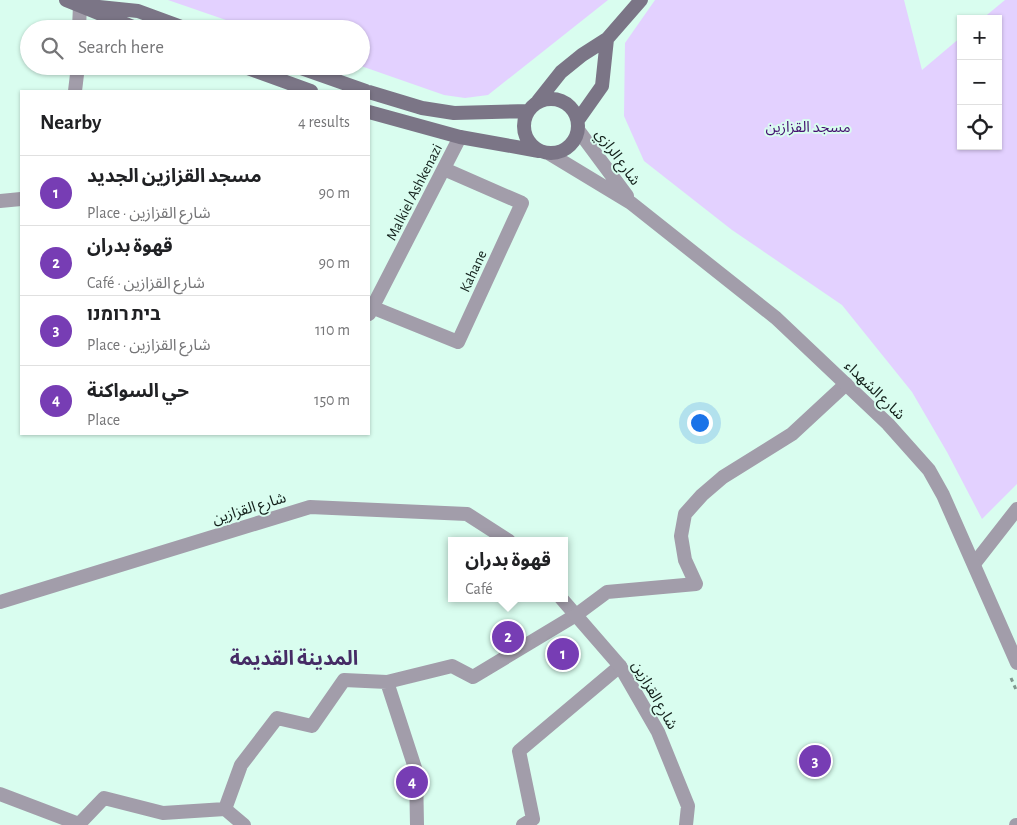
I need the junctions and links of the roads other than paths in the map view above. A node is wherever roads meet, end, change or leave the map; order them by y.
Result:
1 (66, 0) edge
2 (641, 0) edge
3 (80, 5) junction
4 (80, 20) edge
5 (116, 20) edge
6 (162, 20) edge
7 (607, 39) junction
8 (77, 75) edge
9 (267, 75) edge
10 (320, 75) edge
11 (75, 90) edge
12 (308, 90) edge
13 (361, 90) edge
14 (370, 93) edge
15 (538, 101) junction
16 (528, 111) junction
17 (370, 112) edge
18 (578, 125) junction
19 (460, 137) junction
20 (545, 152) junction
21 (444, 169) junction
22 (20, 199) edge
23 (0, 201) edge
24 (631, 203) junction
25 (370, 309) edge
26 (846, 384) junction
27 (1017, 509) edge
28 (503, 537) edge
29 (974, 564) junction
30 (0, 602) edge
31 (564, 602) edge
32 (576, 616) junction
33 (1017, 663) edge
34 (620, 666) junction
35 (387, 682) junction
36 (0, 794) edge
37 (225, 809) junction
38 (244, 825) edge
39 (417, 825) edge
40 (523, 825) edge
41 (686, 825) edge

1 - 3 main road
2 - 7 main road
3 - 4 street
3 - 5 main road
3 - 6 main road
7 - 15 main road
7 - 18 main road, شارع الرازي
8 - 11 street
9 - 12 main road
10 - 13 main road
14 - 16 main road
15 - 16 main road
15 - 18 main road
16 - 20 main road
17 - 19 main road
18 - 20 main road
18 - 24 street, شارع الرازي
19 - 20 main road
19 - 21 street, Malkiel Ashkenazi
20 - 24 street
21 - 25 street, Malkiel Ashkenazi
21 - 25 street, Kahane
22 - 23 street
24 - 26 street, شارع الشهداء
26 - 29 street, شارع الشهداء
26 - 32 street
27 - 29 street
28 - 30 street, شارع القزازين
29 - 33 street, شارع الشهداء
31 - 32 street, شارع القزازين
32 - 34 street, شارع القزازين
32 - 35 street
34 - 40 street
34 - 41 street, شارع القزازين
35 - 37 street
35 - 39 street
36 - 37 street
37 - 38 street

